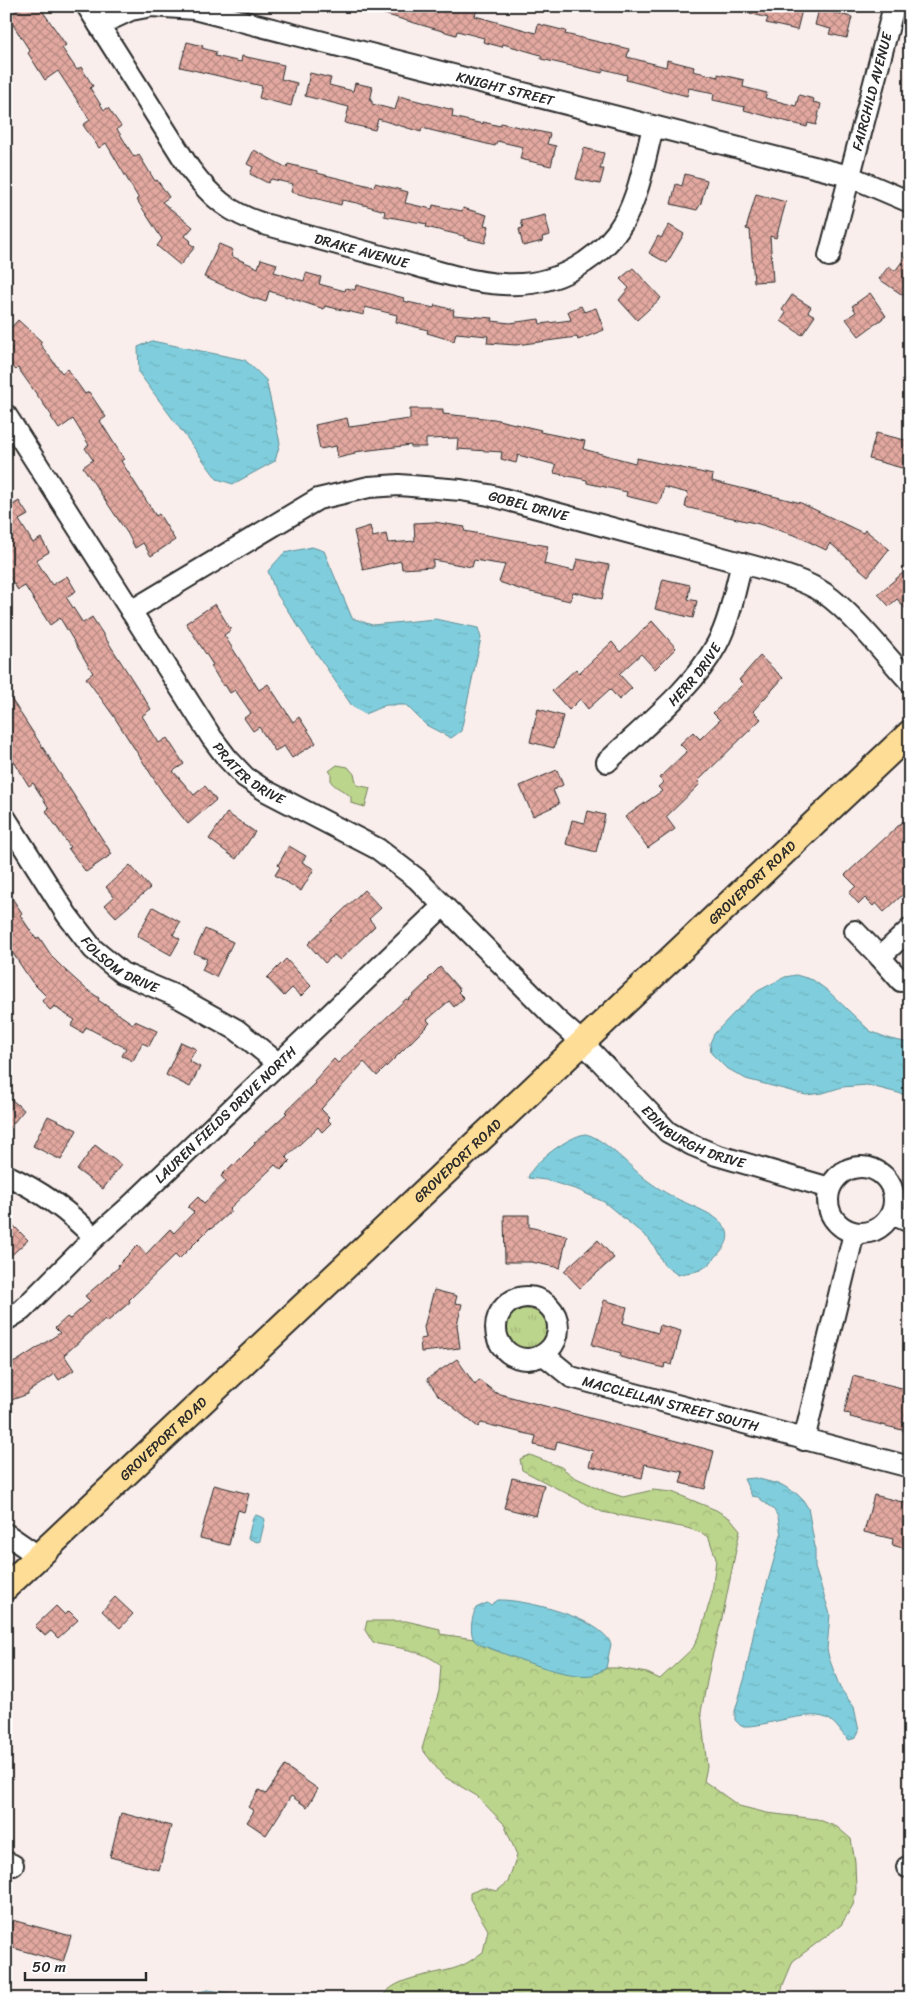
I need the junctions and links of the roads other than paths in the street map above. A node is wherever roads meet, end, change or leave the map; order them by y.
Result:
1 (87, 6) edge
2 (894, 6) edge
3 (100, 25) junction
4 (653, 127) junction
5 (849, 176) junction
6 (910, 202) edge
7 (829, 256) dead end
8 (6, 415) edge
9 (742, 563) junction
10 (131, 611) junction
11 (910, 682) edge
12 (910, 733) edge
13 (606, 762) dead end
14 (6, 819) edge
15 (443, 906) junction
16 (910, 928) edge
17 (855, 931) dead end
18 (880, 957) junction
19 (901, 981) dead end
20 (583, 1044) junction
21 (279, 1064) junction
22 (6, 1175) edge
23 (830, 1188) junction
24 (901, 1218) edge
25 (854, 1233) junction
26 (94, 1238) junction
27 (6, 1320) edge
28 (544, 1355) dead end
29 (804, 1440) junction
30 (910, 1467) edge
31 (6, 1534) edge
32 (38, 1556) junction
33 (6, 1587) edge

1 - 3 street, DRAKE AVENUE
2 - 5 street, FAIRCHILD AVENUE
3 - 4 street, KNIGHT STREET
3 - 4 street, DRAKE AVENUE
4 - 5 street, KNIGHT STREET
5 - 6 street, KNIGHT STREET
5 - 7 street, FAIRCHILD AVENUE
8 - 10 street, PRATER DRIVE
9 - 10 street, GOBEL DRIVE
9 - 11 street, GOBEL DRIVE
9 - 13 street, HERR DRIVE
10 - 15 street, PRATER DRIVE
12 - 20 main road, GROVEPORT ROAD
14 - 21 street, FOLSOM DRIVE
15 - 20 street, PRATER DRIVE
15 - 21 street, LAUREN FIELDS DRIVE NORTH
16 - 18 street
17 - 18 street
18 - 19 street
20 - 23 street, EDINBURGH DRIVE
20 - 32 main road, GROVEPORT ROAD
21 - 26 street, LAUREN FIELDS DRIVE NORTH
22 - 26 street
23 - 24 street
23 - 25 street
24 - 25 street
25 - 29 street
26 - 27 street, LAUREN FIELDS DRIVE NORTH
28 - 29 street, MACCLELLAN STREET SOUTH
29 - 30 street, MACCLELLAN STREET SOUTH
31 - 32 street
32 - 33 main road, GROVEPORT ROAD

